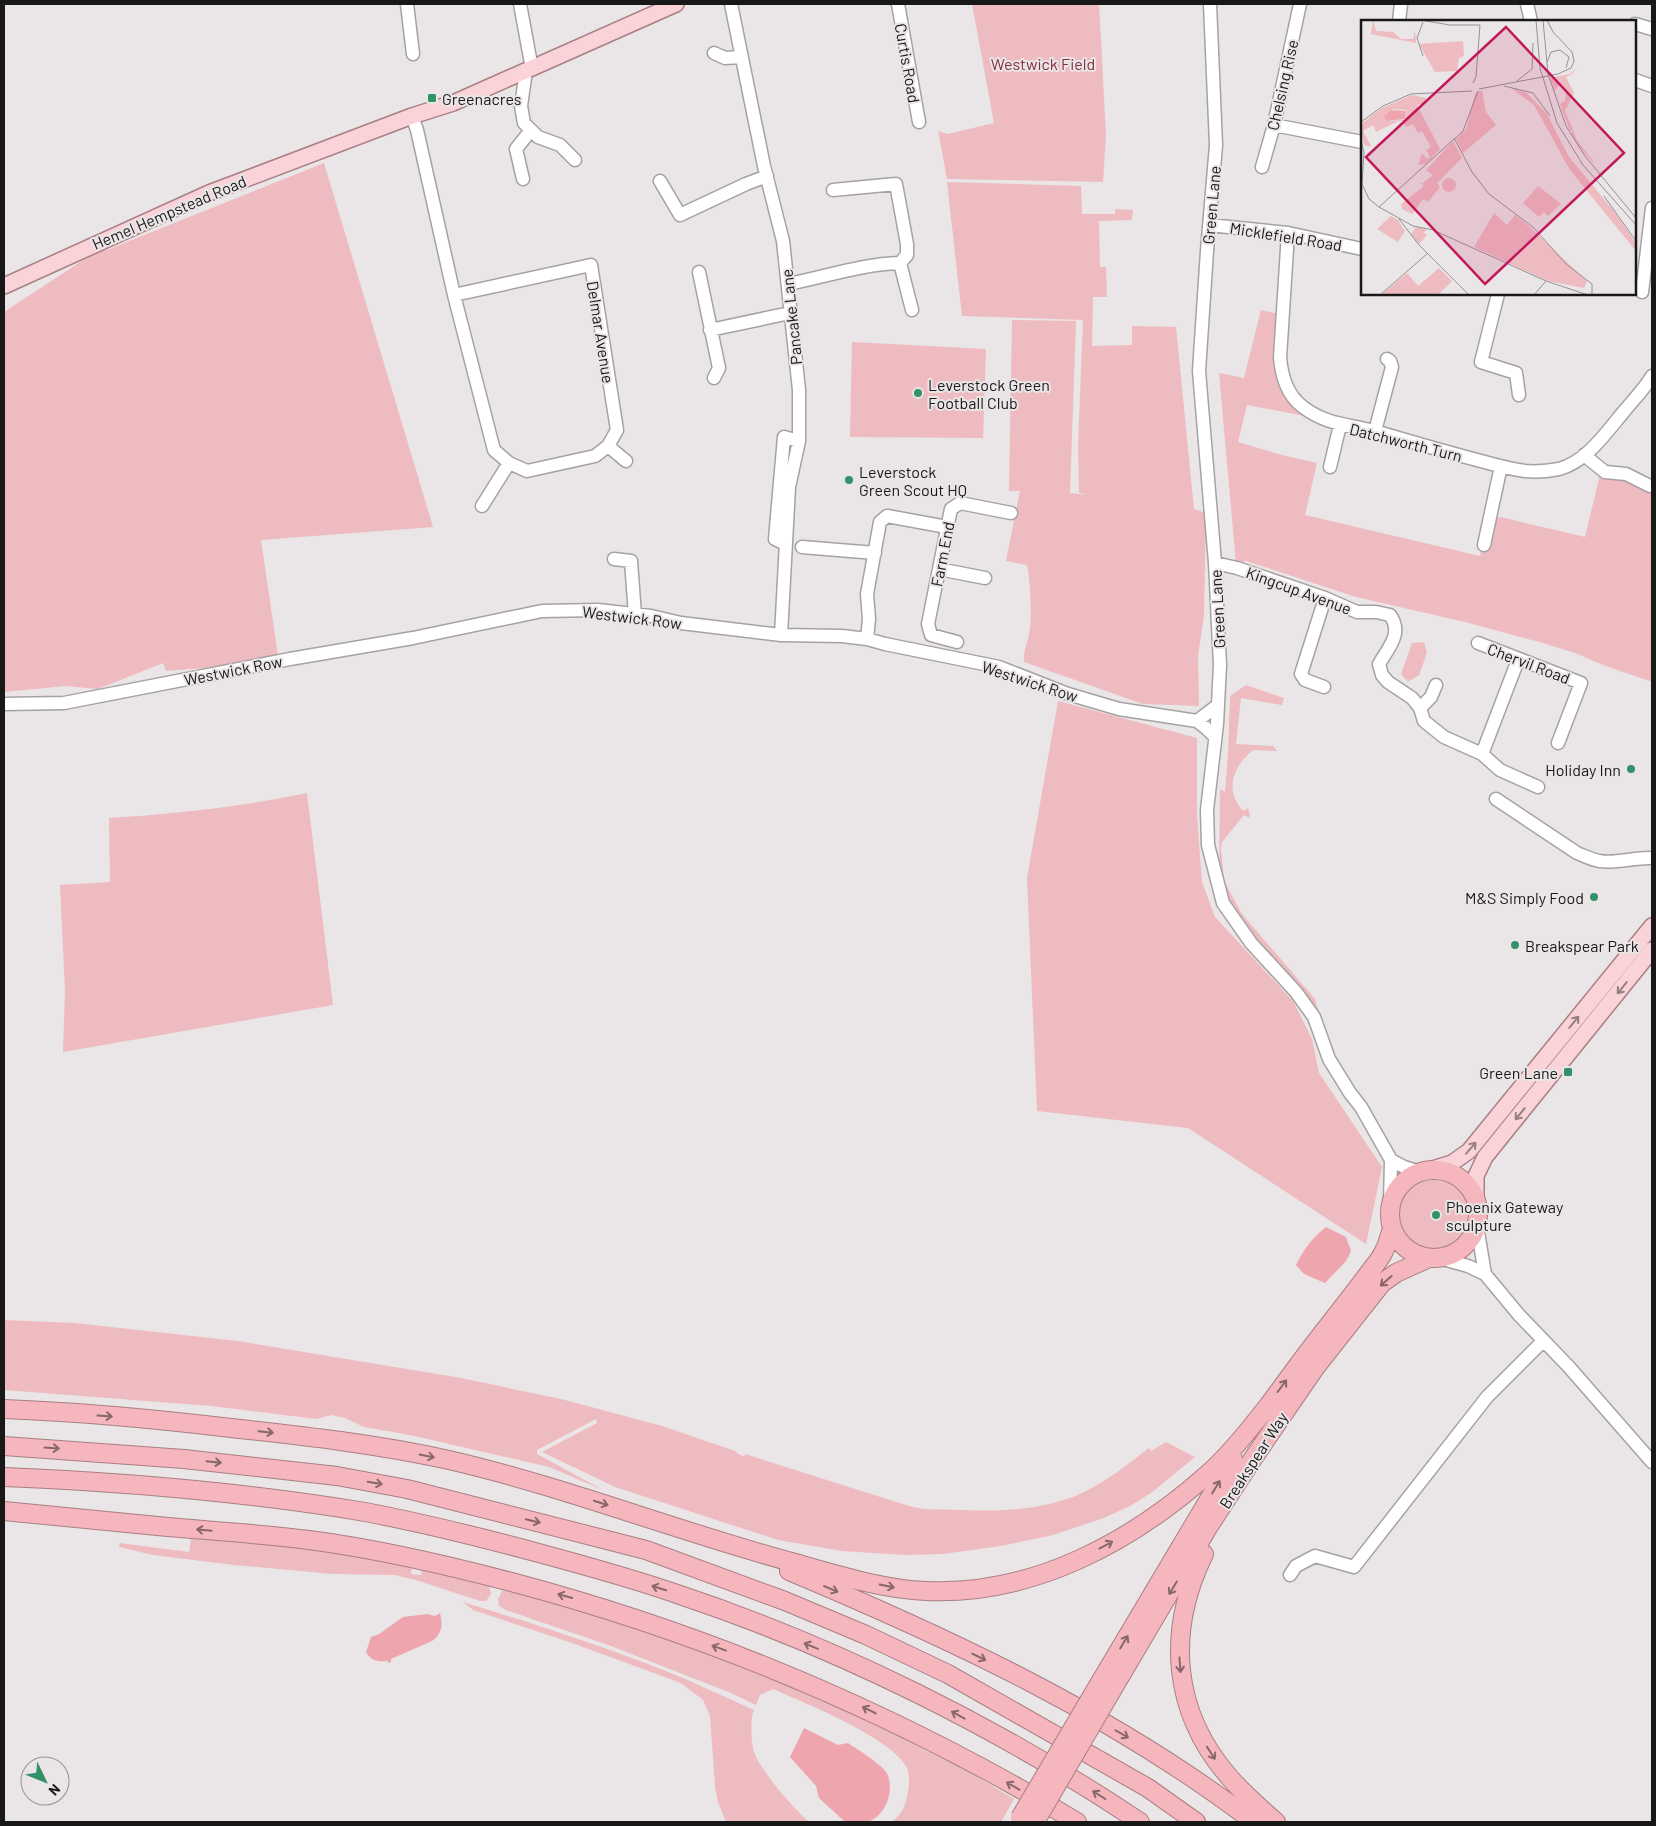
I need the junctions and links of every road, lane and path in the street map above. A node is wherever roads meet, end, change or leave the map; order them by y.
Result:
1 (406, 4) edge
2 (520, 4) edge
3 (676, 4) edge
4 (731, 4) edge
5 (898, 4) edge
6 (1210, 4) edge
7 (1300, 4) edge
8 (1401, 4) edge
9 (1527, 4) edge
10 (1399, 20) edge
11 (1531, 20) edge
12 (1636, 24) edge
13 (1652, 29) edge
14 (714, 53) dead end
15 (413, 54) dead end
16 (741, 57) junction
17 (529, 70) junction
18 (1636, 80) edge
19 (1652, 86) edge
20 (412, 116) junction
21 (919, 122) dead end
22 (1274, 125) junction
23 (531, 130) junction
24 (1361, 142) edge
25 (575, 160) dead end
26 (1262, 167) dead end
27 (767, 176) junction
28 (523, 179) dead end
29 (660, 181) dead end
30 (833, 190) dead end
31 (1652, 208) edge
32 (1209, 225) junction
33 (1288, 233) junction
34 (1361, 248) edge
35 (900, 263) junction
36 (699, 272) dead end
37 (788, 284) junction
38 (4, 286) edge
39 (1643, 292) edge
40 (454, 295) junction
41 (1498, 295) edge
42 (912, 310) dead end
43 (790, 313) junction
44 (710, 330) junction
45 (1388, 359) dead end
46 (1652, 376) edge
47 (714, 378) dead end
48 (1519, 395) dead end
49 (1340, 425) junction
50 (1376, 431) junction
51 (608, 446) junction
52 (1584, 455) junction
53 (626, 461) dead end
54 (509, 463) junction
55 (1501, 466) junction
56 (1330, 467) dead end
57 (1650, 486) dead end
58 (482, 506) dead end
59 (1011, 513) dead end
60 (947, 527) junction
61 (1484, 545) dead end
62 (802, 547) dead end
63 (875, 553) junction
64 (614, 559) dead end
65 (1215, 563) junction
66 (939, 569) junction
67 (985, 578) dead end
68 (1325, 598) junction
69 (635, 615) junction
70 (781, 635) junction
71 (867, 639) junction
72 (957, 642) dead end
73 (1478, 643) dead end
74 (1518, 660) junction
75 (1436, 685) dead end
76 (1324, 687) dead end
77 (4, 704) edge
78 (1218, 705) junction
79 (1420, 708) junction
80 (1197, 721) junction
81 (1215, 737) junction
82 (1558, 743) dead end
83 (1482, 754) junction
84 (1538, 787) dead end
85 (1496, 799) dead end
86 (1652, 858) edge
87 (1652, 926) edge
88 (1652, 950) edge
89 (1391, 1160) junction
90 (1425, 1171) junction
91 (1476, 1200) junction
92 (1390, 1204) junction
93 (1476, 1226) junction
94 (1392, 1228) junction
95 (1434, 1258) junction
96 (1485, 1274) junction
97 (1544, 1341) junction
98 (4, 1409) edge
99 (1253, 1425) junction
100 (4, 1446) edge
101 (1254, 1457) junction
102 (1652, 1462) edge
103 (4, 1477) edge
104 (4, 1511) edge
105 (4, 1523) edge
106 (166, 1527) junction
107 (705, 1538) junction
108 (1290, 1575) dead end
109 (1105, 1688) junction
110 (1056, 1809) junction
111 (1024, 1821) edge
112 (1073, 1822) edge
113 (1077, 1822) edge
114 (1140, 1822) edge
115 (1196, 1822) edge
116 (1254, 1822) edge
117 (1276, 1822) edge

1 - 15 street
2 - 17 street
3 - 17 main road, Hemel Hempstead Road
4 - 16 street, Pancake Lane
5 - 21 street, Curtis Road
6 - 32 street, Green Lane
7 - 22 street, Chelsing Rise
8 - 10 street
9 - 11 street
12 - 13 street
14 - 16 street
16 - 27 street, Pancake Lane
17 - 20 main road, Hemel Hempstead Road
17 - 23 street
18 - 19 street
20 - 38 main road, Hemel Hempstead Road
20 - 40 street
22 - 24 street
22 - 26 street, Chelsing Rise
23 - 25 street
23 - 28 street
27 - 29 street
27 - 37 street, Pancake Lane
30 - 35 street
31 - 39 street
32 - 33 street, Micklefield Road
32 - 65 street, Green Lane
33 - 34 street, Micklefield Road
33 - 49 street, Datchworth Turn
35 - 37 street
35 - 42 street
36 - 44 street
37 - 43 street, Pancake Lane
40 - 51 street, Delmar Avenue
40 - 54 street
41 - 48 street
43 - 44 street
43 - 70 street, Pancake Lane
44 - 47 street
45 - 50 street
46 - 52 street, Datchworth Turn
49 - 50 street, Datchworth Turn
49 - 56 street
50 - 55 street, Datchworth Turn
51 - 53 street
51 - 54 street
52 - 55 street, Datchworth Turn
52 - 57 street
54 - 58 street
55 - 61 street
59 - 60 street, Farm End
60 - 63 street
60 - 66 street, Farm End
62 - 63 street
63 - 71 street
64 - 69 street
65 - 68 street, Kingcup Avenue
65 - 78 street, Green Lane
66 - 67 street
66 - 72 street, Farm End
68 - 76 street
68 - 79 street, Kingcup Avenue
69 - 70 street, Westwick Row
69 - 77 street, Westwick Row
70 - 71 street, Westwick Row
71 - 80 street, Westwick Row
73 - 74 street, Chervil Road
74 - 82 street, Chervil Road
74 - 83 street
75 - 79 street
78 - 80 street
78 - 81 street, Green Lane
79 - 83 street, Kingcup Avenue
80 - 81 street
81 - 89 street, Green Lane
83 - 84 street, Kingcup Avenue
85 - 86 street
90 -> 87 main road
88 -> 91 main road
89 - 90 street
89 - 92 street, Green Lane
90 - 91 highway
90 - 92 highway
91 - 93 highway
92 - 94 highway
93 - 95 highway
93 - 96 street
94 - 95 highway
99 -> 94 highway, Breakspear Way
95 - 96 street
95 -> 101 highway, Breakspear Way
96 - 97 street
97 - 102 street
97 - 108 street
98 -> 107 highway
107 -> 99 highway
109 -> 99 highway
100 -> 115 highway
101 -> 109 highway, Breakspear Way
101 -> 117 highway
114 -> 103 highway
104 - 106 highway
105 - 106 highway
110 -> 106 highway
107 -> 116 highway
109 - 111 highway, bridge
110 - 112 highway
110 - 113 highway

